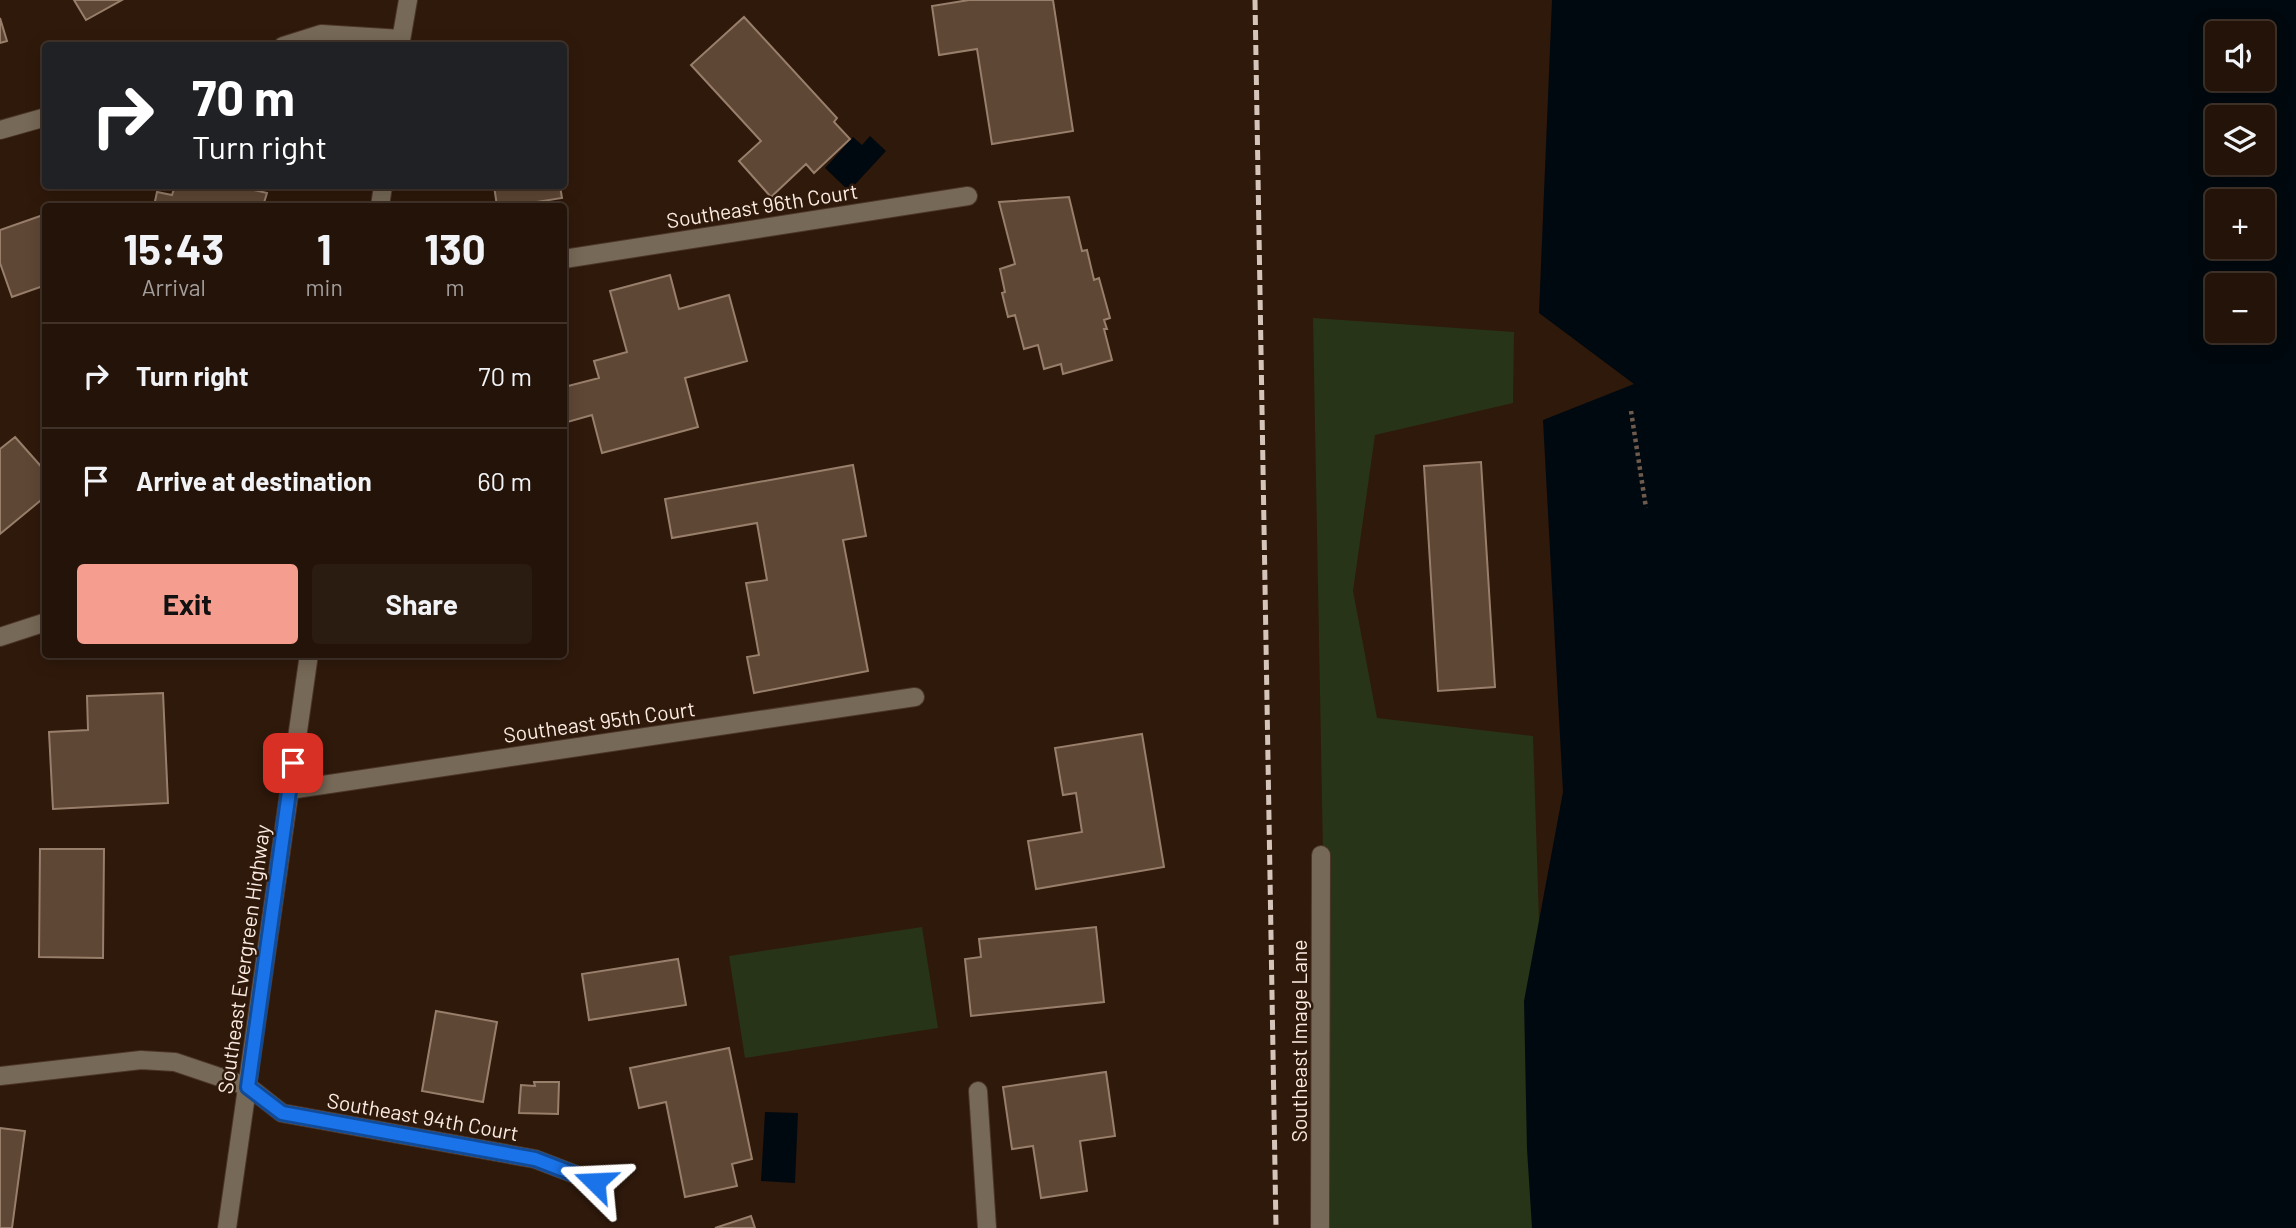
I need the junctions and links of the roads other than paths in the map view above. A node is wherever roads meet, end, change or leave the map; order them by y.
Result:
1 (408, 0) edge
2 (296, 42) edge
3 (400, 42) edge
4 (42, 118) edge
5 (0, 130) edge
6 (968, 196) dead end
7 (567, 259) edge
8 (42, 623) edge
9 (0, 637) edge
10 (308, 658) edge
11 (915, 698) dead end
12 (289, 790) junction
13 (1321, 855) dead end
14 (0, 1076) edge
15 (248, 1087) junction
16 (978, 1091) dead end
17 (595, 1182) dead end
18 (227, 1228) edge
19 (986, 1228) edge
20 (1320, 1228) edge

1 - 3 street
2 - 3 street
4 - 5 street
6 - 7 street, Southeast 96th Court
8 - 9 street
10 - 12 street, Southeast Evergreen Highway
11 - 12 street, Southeast 95th Court
12 - 15 street, Southeast Evergreen Highway
13 - 20 street, Southeast Image Lane
14 - 15 street
15 - 17 street, Southeast 94th Court
15 - 18 street, Southeast Evergreen Highway
16 - 19 street

